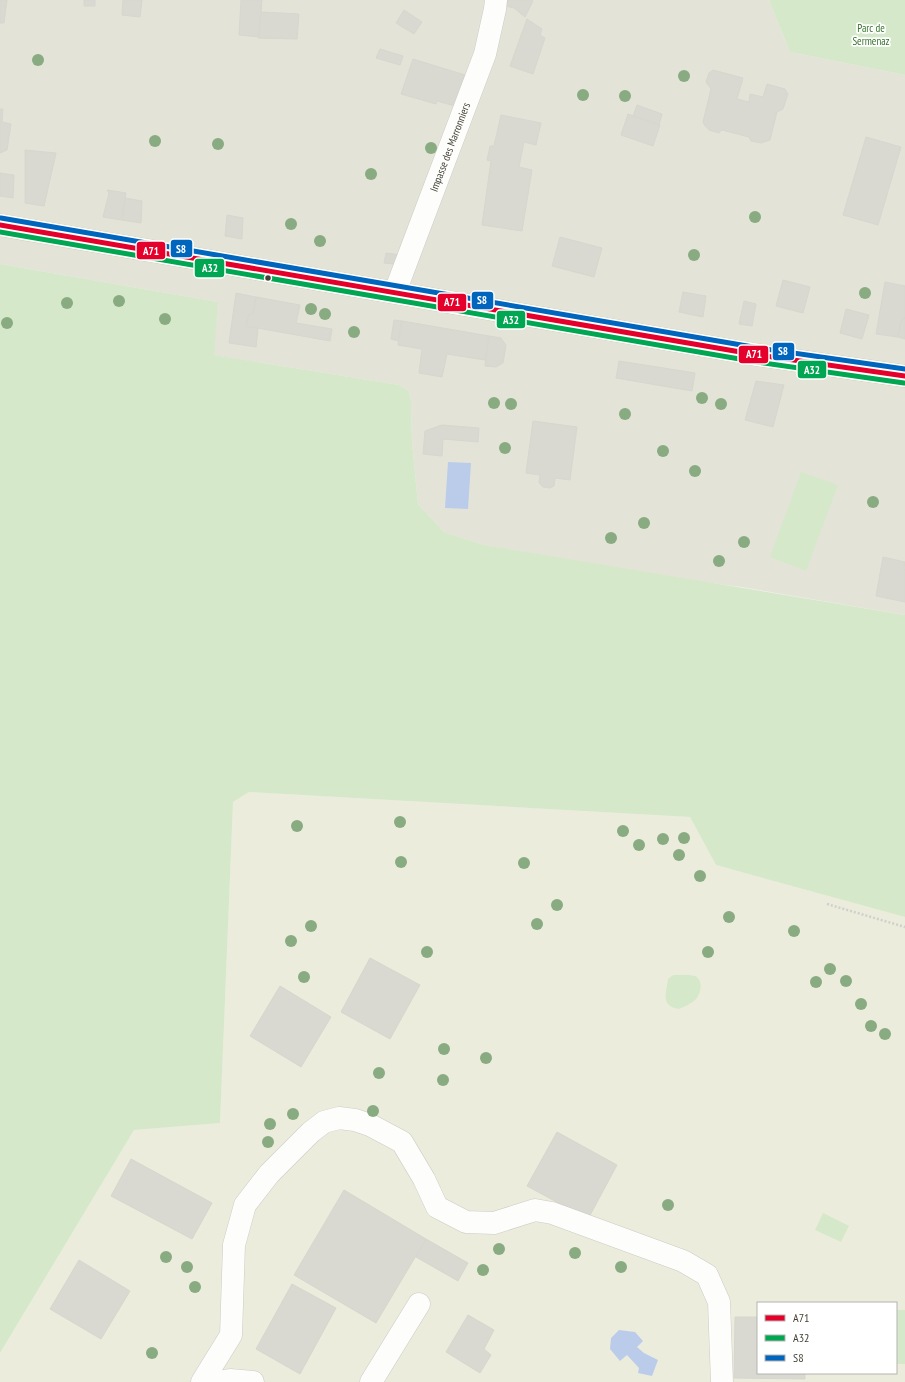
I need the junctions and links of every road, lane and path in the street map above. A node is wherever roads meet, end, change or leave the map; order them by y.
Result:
1 (496, 0) edge
2 (0, 225) edge
3 (395, 292) junction
4 (905, 376) edge
5 (827, 904) dead end
6 (905, 927) edge
7 (419, 1304) dead end
8 (202, 1382) edge
9 (218, 1382) edge
10 (253, 1382) edge
11 (371, 1382) edge
12 (722, 1382) edge

1 - 3 street, Impasse des Marronniers
2 - 3 main road
3 - 4 main road
5 - 6 path
7 - 11 street
8 - 12 street
9 - 10 street

